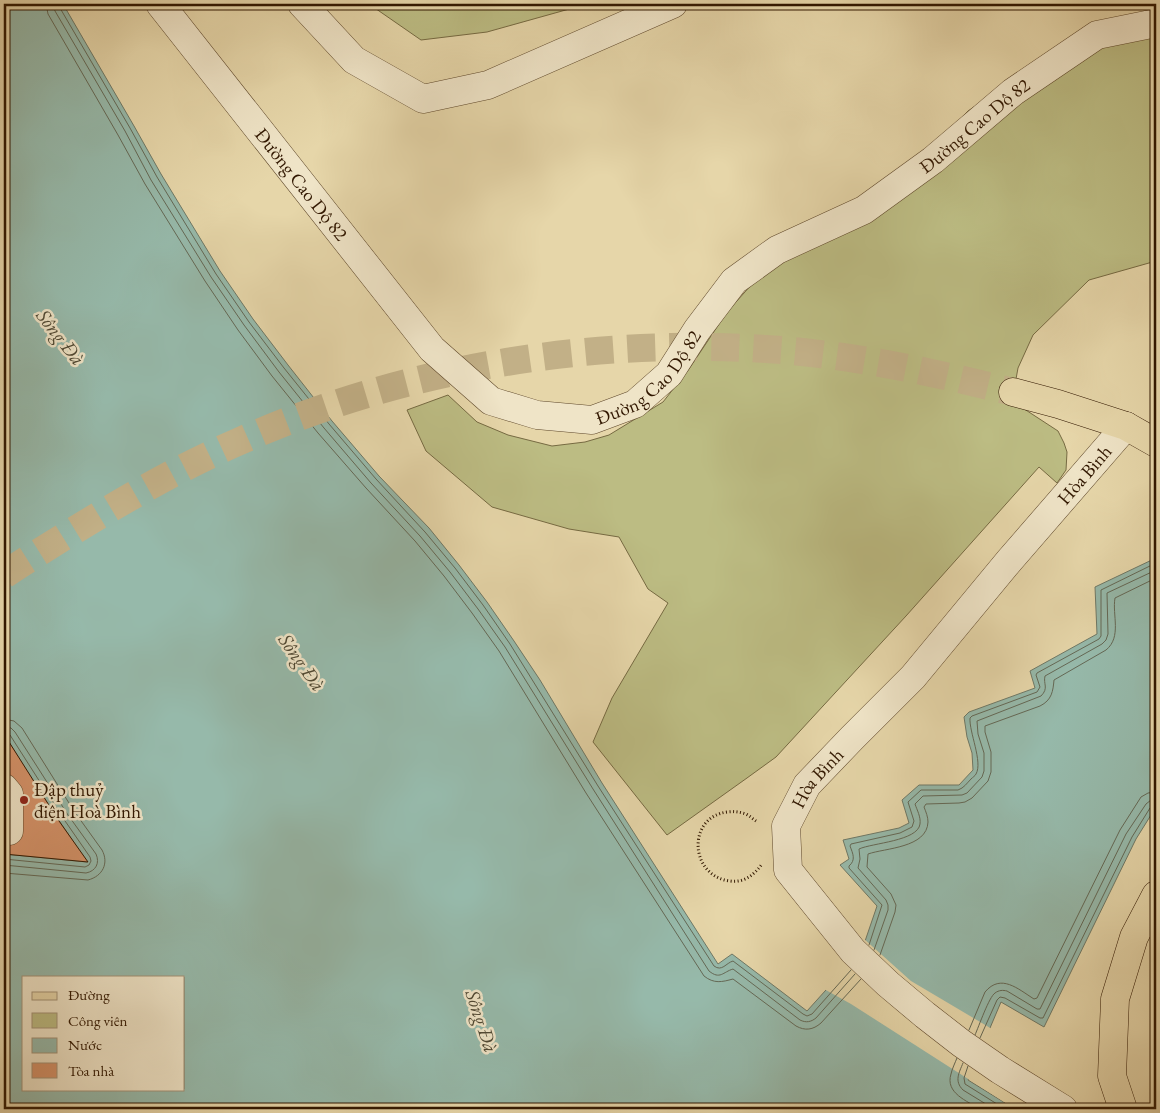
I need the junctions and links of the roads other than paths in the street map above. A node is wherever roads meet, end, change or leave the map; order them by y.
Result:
1 (160, 4) edge
2 (302, 4) edge
3 (673, 4) edge
4 (1156, 23) edge
5 (1013, 392) tunnel mouth
6 (1126, 426) junction
7 (1156, 442) edge
8 (4, 788) edge
9 (9, 831) dead end
10 (1156, 895) edge
11 (1053, 1103) edge
12 (1123, 1109) edge

1 - 4 street, Đường Cao Dộ 82
2 - 3 street
5 - 6 main road
6 - 7 main road
6 - 11 street, Hòa Bình
8 - 9 street
10 - 12 main road

